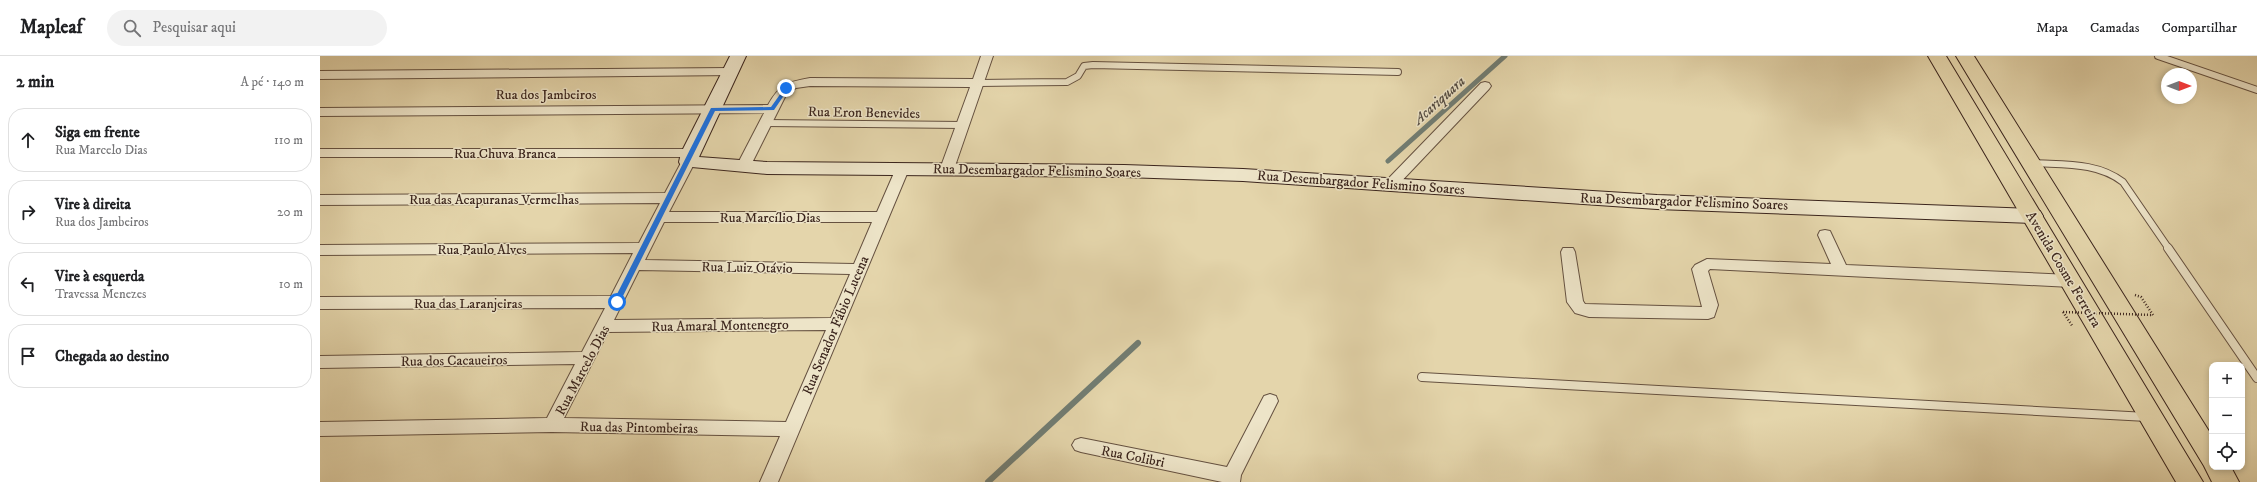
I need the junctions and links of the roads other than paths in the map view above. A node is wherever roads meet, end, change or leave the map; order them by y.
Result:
1 (987, 56) edge
2 (1937, 56) edge
3 (1965, 56) edge
4 (2158, 56) edge
5 (734, 64) edge
6 (1398, 72) dead end
7 (320, 75) edge
8 (979, 83) junction
9 (1485, 86) dead end
10 (2257, 90) edge
11 (713, 109) junction
12 (772, 109) junction
13 (320, 112) edge
14 (766, 123) junction
15 (962, 125) junction
16 (320, 153) edge
17 (689, 157) junction
18 (2031, 163) junction
19 (743, 167) junction
20 (902, 169) junction
21 (947, 169) junction
22 (1391, 184) junction
23 (669, 198) junction
24 (320, 200) edge
25 (2033, 216) junction
26 (660, 217) junction
27 (880, 217) junction
28 (1825, 236) dead end
29 (644, 248) junction
30 (320, 250) edge
31 (1568, 252) dead end
32 (636, 265) junction
33 (859, 269) junction
34 (1841, 270) junction
35 (2072, 280) junction
36 (617, 302) junction
37 (320, 304) edge
38 (835, 324) junction
39 (605, 326) junction
40 (588, 358) junction
41 (320, 362) edge
42 (1422, 377) dead end
43 (2257, 378) edge
44 (1270, 401) dead end
45 (2151, 417) junction
46 (552, 425) junction
47 (320, 429) edge
48 (791, 429) junction
49 (1081, 445) dead end
50 (2209, 453) edge
51 (2219, 470) edge
52 (1231, 479) edge
53 (769, 482) edge
54 (2190, 482) edge
55 (2226, 482) edge

1 - 8 street
2 - 25 main road, Avenida Cosme Ferreira
3 - 18 main road, Avenida Cosme Ferreira
4 - 10 lane
5 - 7 street
5 - 11 street, Rua Marcelo Dias
6 - 8 lane
8 - 12 street
8 - 15 street
9 - 22 street
11 - 12 street, Rua dos Jambeiros
11 - 13 street, Rua dos Jambeiros
11 - 17 street, Rua Marcelo Dias
12 - 14 street
14 - 15 lane, Rua Eron Benevides
14 - 19 street
15 - 21 street
16 - 17 street, Rua Chuva Branca
17 - 19 street, Rua Desembargador Felismino Soares
17 - 23 street, Rua Marcelo Dias
18 - 43 lane
18 - 50 main road, Avenida Cosme Ferreira
19 - 20 street, Rua Desembargador Felismino Soares
20 - 21 street, Rua Desembargador Felismino Soares
20 - 27 street, Rua Senador Fábio Lucena
21 - 22 street, Rua Desembargador Felismino Soares
22 - 25 street, Rua Desembargador Felismino Soares
23 - 24 street, Rua das Acapuranas Vermelhas
23 - 26 street, Rua Marcelo Dias
25 - 35 main road, Avenida Cosme Ferreira
26 - 27 street, Rua Marcílio Dias
26 - 29 street, Rua Marcelo Dias
27 - 33 street, Rua Senador Fábio Lucena
28 - 34 street
29 - 30 street, Rua Paulo Alves
29 - 32 street, Rua Marcelo Dias
31 - 34 street
32 - 33 street, Rua Luiz Otávio
32 - 36 street, Rua Marcelo Dias
33 - 38 street, Rua Senador Fábio Lucena
34 - 35 street
35 - 45 main road, Avenida Cosme Ferreira
36 - 37 street, Rua das Laranjeiras
36 - 39 street, Rua Marcelo Dias
38 - 39 street, Rua Amaral Montenegro
38 - 48 street, Rua Senador Fábio Lucena
39 - 40 street, Rua Marcelo Dias
40 - 41 street, Rua dos Cacaueiros
40 - 46 street, Rua Marcelo Dias
42 - 45 lane
44 - 52 street, Rua Colibri
45 - 54 main road, Avenida Cosme Ferreira
46 - 47 street, Rua das Pintombeiras
46 - 48 street, Rua das Pintombeiras
48 - 53 street, Rua Senador Fábio Lucena
49 - 52 street, Rua Colibri
51 - 55 main road

